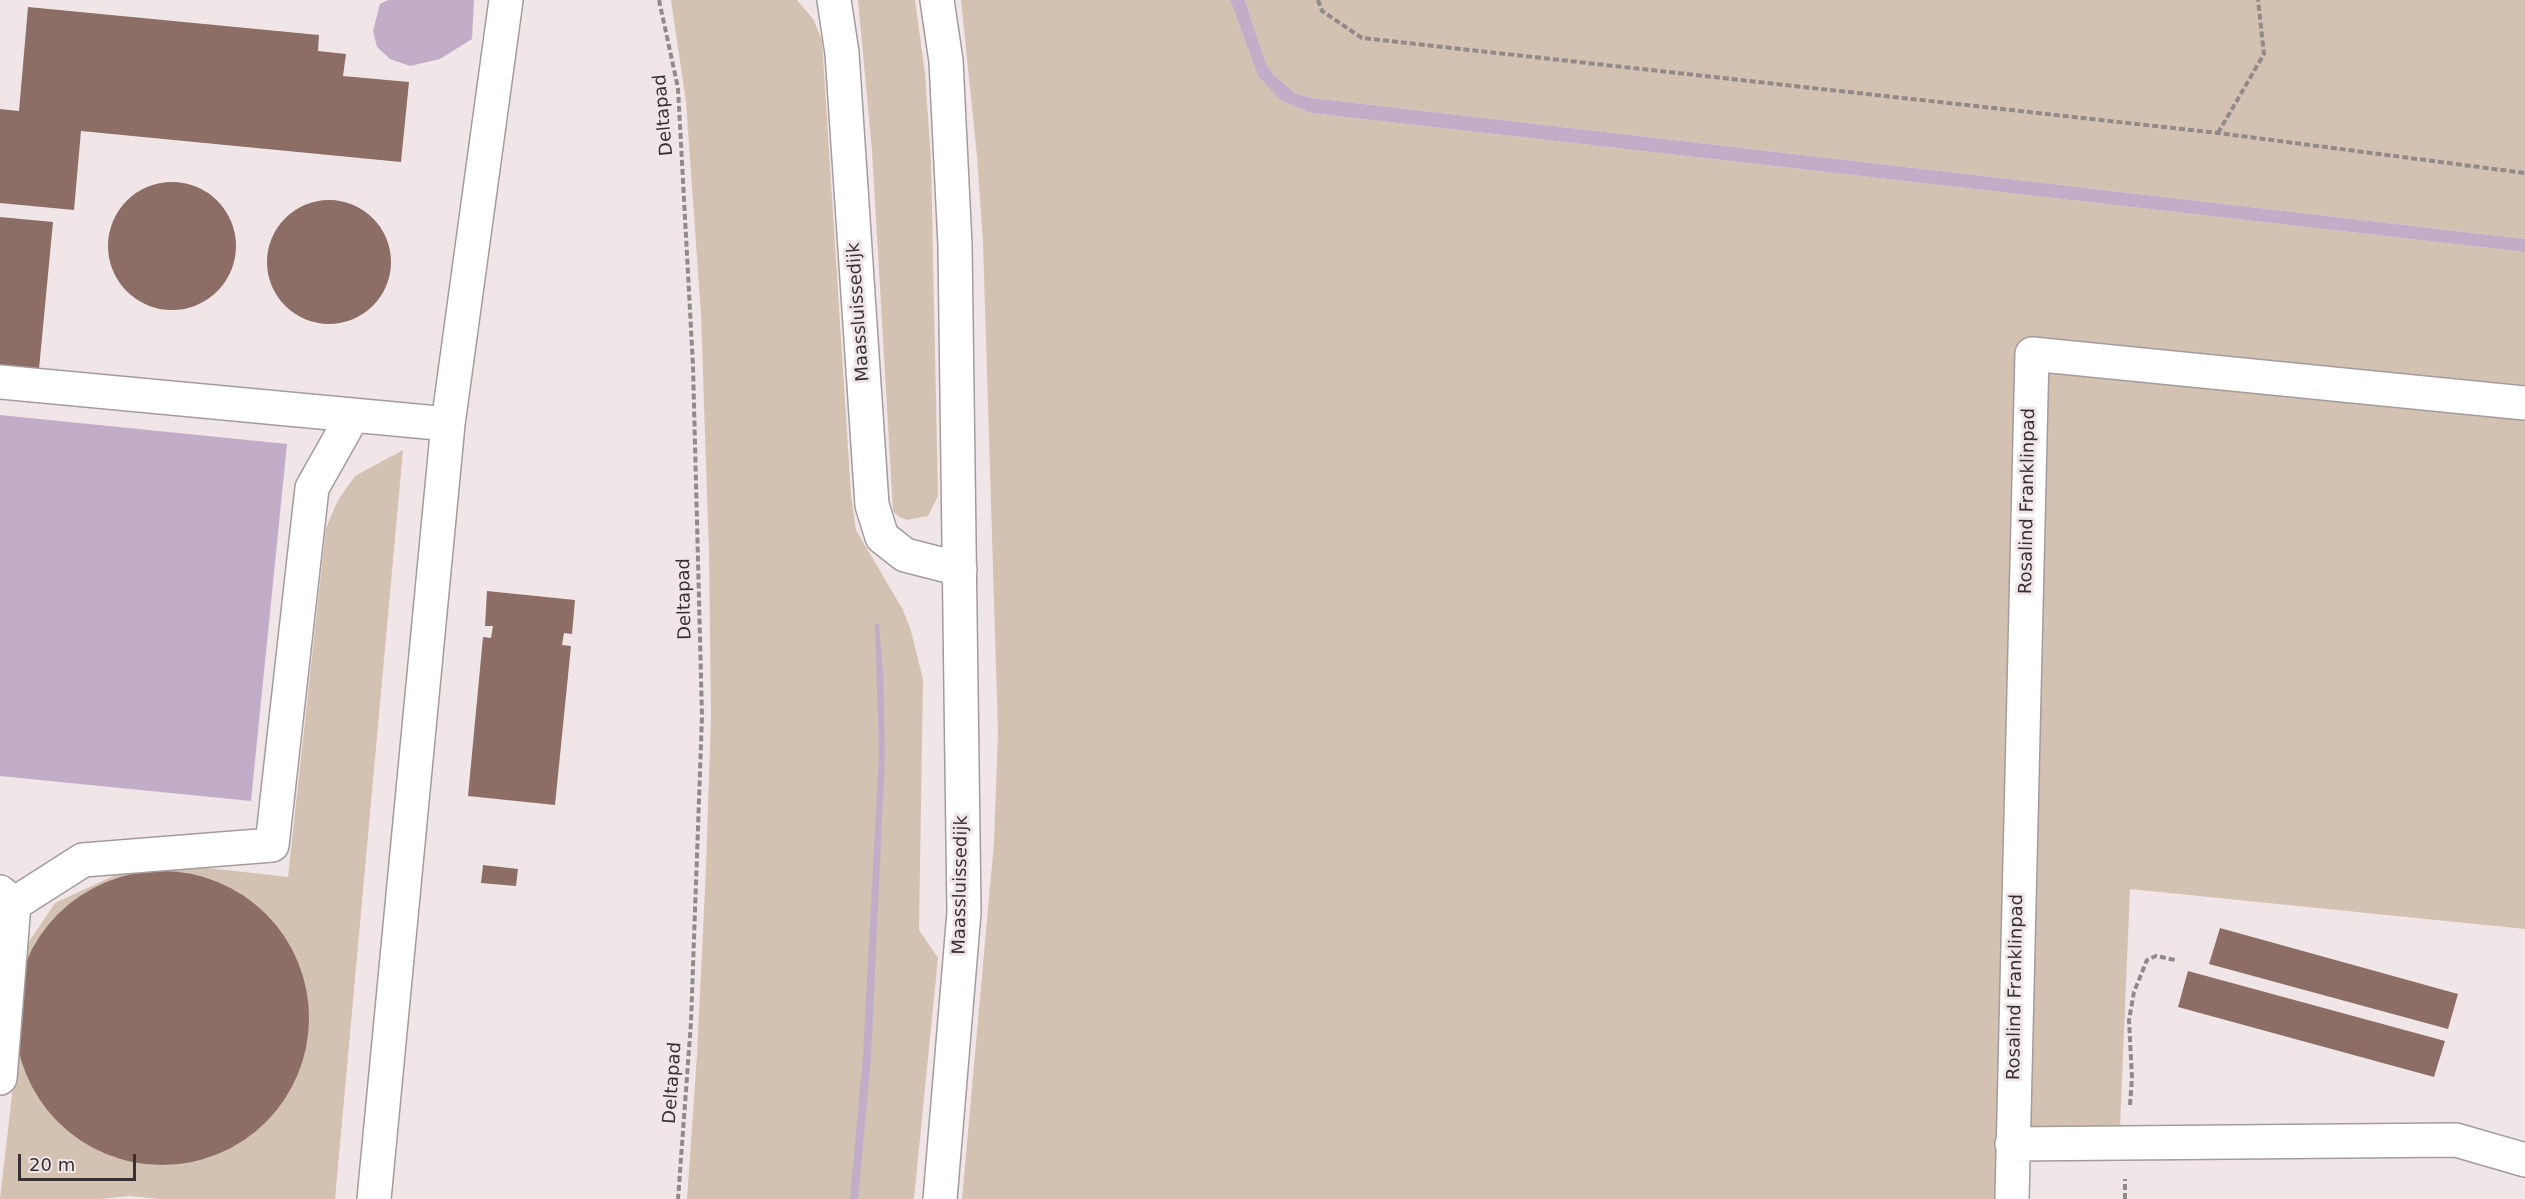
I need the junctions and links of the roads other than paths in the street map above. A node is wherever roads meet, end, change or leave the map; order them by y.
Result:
1 (506, 0) edge
2 (834, 0) edge
3 (937, 0) edge
4 (0, 382) edge
5 (2525, 403) edge
6 (352, 417) junction
7 (448, 424) junction
8 (960, 569) junction
9 (7, 898) edge
10 (0, 1078) edge
11 (2012, 1144) junction
12 (2525, 1160) edge
13 (374, 1199) edge
14 (940, 1199) edge
15 (2012, 1199) edge

1 - 7 street
2 - 8 street, Maassluissedijk
3 - 8 street, Maassluissedijk
4 - 6 street
5 - 11 street, Rosalind Franklinpad
6 - 7 street
6 - 9 street
7 - 13 street
8 - 14 street, Maassluissedijk
9 - 10 street
11 - 12 street
11 - 15 street, Rosalind Franklinpad

